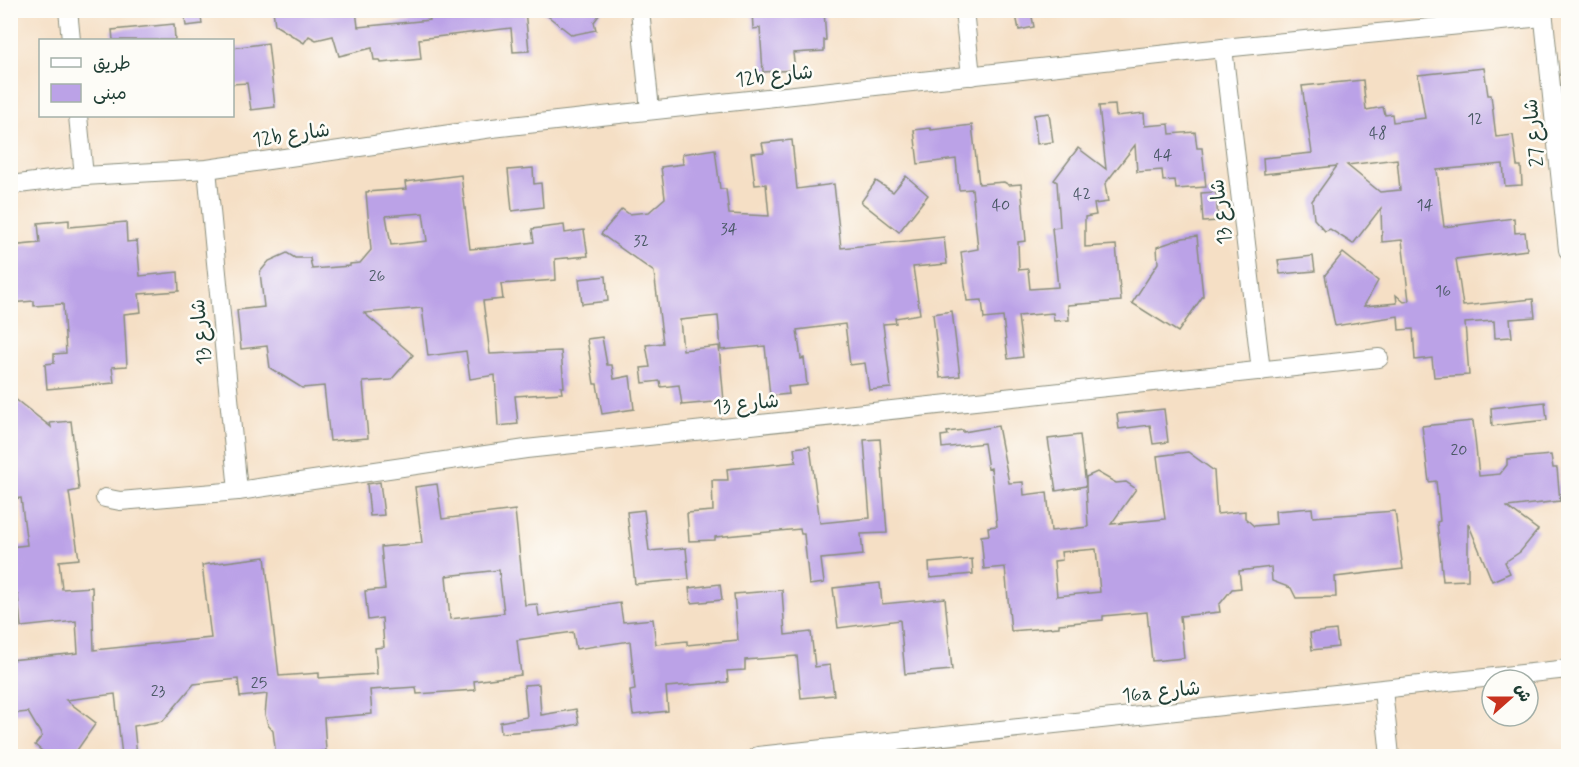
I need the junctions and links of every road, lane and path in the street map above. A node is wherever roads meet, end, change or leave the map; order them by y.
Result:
1 (68, 10) edge
2 (640, 10) edge
3 (964, 10) edge
4 (1543, 14) edge
5 (71, 39) edge
6 (1223, 48) junction
7 (971, 76) junction
8 (650, 110) junction
9 (78, 117) edge
10 (207, 169) junction
11 (84, 176) junction
12 (10, 185) edge
13 (1569, 250) edge
14 (1379, 358) dead end
15 (1261, 371) junction
16 (238, 491) junction
17 (105, 498) dead end
18 (1569, 669) edge
19 (1383, 690) junction
20 (879, 750) edge
21 (758, 756) edge
22 (1390, 756) edge

1 - 5 street
2 - 8 street
3 - 7 street
4 - 6 street, 12b شارع
4 - 13 street, شارع 27
6 - 7 street, 12b شارع
6 - 15 street, شارع 13
7 - 8 street, 12b شارع
8 - 10 street, 12b شارع
9 - 11 street
10 - 11 street, 12b شارع
10 - 16 street, شارع 13
11 - 12 street, 12b شارع
14 - 15 street, شارع 13
15 - 16 street, شارع 13
16 - 17 street, شارع 13
18 - 19 street, 16a شارع
19 - 20 street, 16a شارع
19 - 22 street
20 - 21 street, 16a شارع

